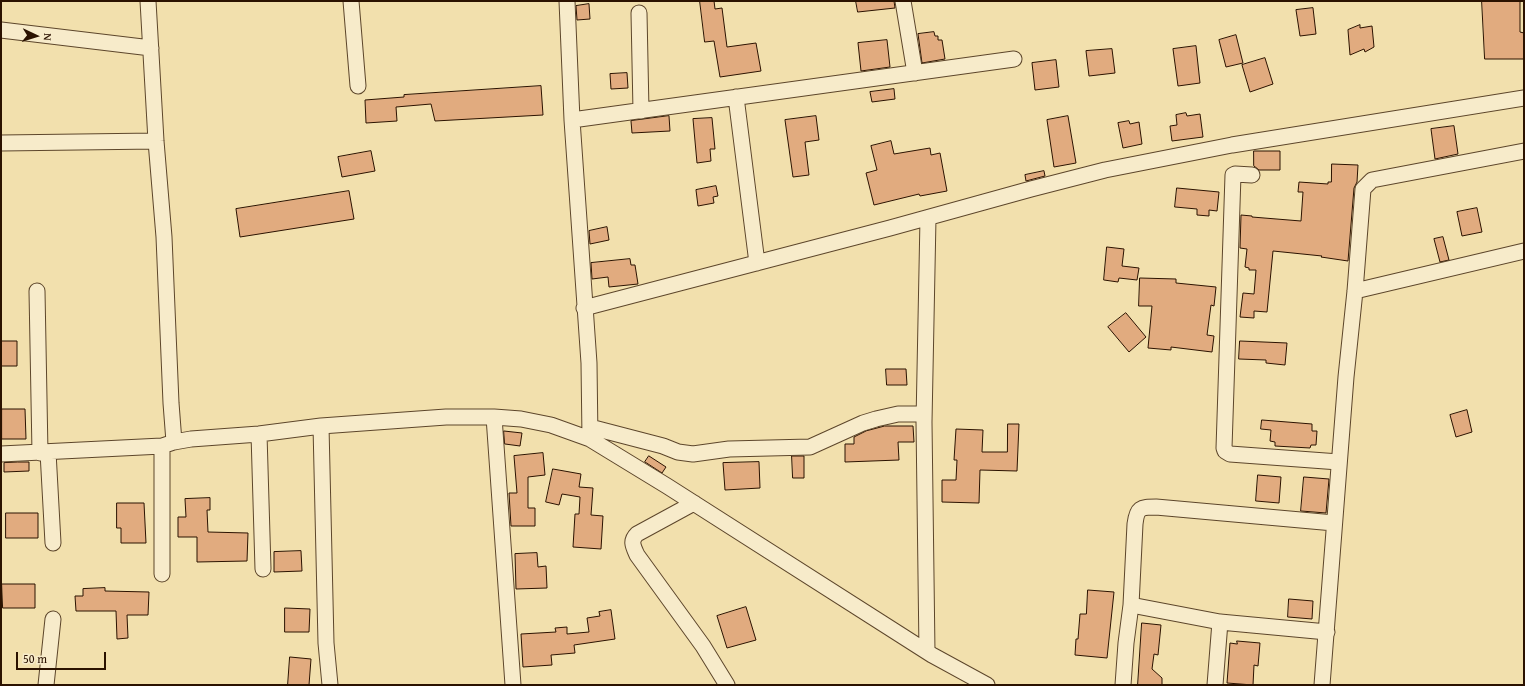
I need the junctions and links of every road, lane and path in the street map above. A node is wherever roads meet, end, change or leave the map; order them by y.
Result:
1 (148, 1) edge
2 (351, 1) edge
3 (566, 1) edge
4 (903, 1) edge
5 (639, 13) dead end
6 (1, 30) edge
7 (151, 48) junction
8 (1014, 59) dead end
9 (915, 73) junction
10 (358, 86) dead end
11 (736, 97) junction
12 (1524, 98) edge
13 (641, 111) junction
14 (572, 120) junction
15 (156, 142) junction
16 (1, 143) edge
17 (1524, 151) edge
18 (1252, 175) dead end
19 (928, 218) junction
20 (1524, 251) edge
21 (757, 262) junction
22 (36, 291) dead end
23 (1355, 291) junction
24 (584, 308) junction
25 (924, 414) junction
26 (494, 417) junction
27 (321, 426) junction
28 (590, 433) junction
29 (259, 434) junction
30 (168, 444) junction
31 (44, 452) junction
32 (1, 454) edge
33 (1339, 462) junction
34 (694, 503) junction
35 (1334, 523) junction
36 (53, 543) dead end
37 (263, 569) dead end
38 (162, 574) dead end
39 (1131, 605) junction
40 (53, 619) dead end
41 (1220, 622) junction
42 (1327, 632) junction
43 (927, 652) junction
44 (966, 679) edge
45 (46, 685) edge
46 (330, 685) edge
47 (513, 685) edge
48 (727, 685) edge
49 (987, 685) edge
50 (1123, 685) edge
51 (1215, 685) edge
52 (1322, 685) edge

1 - 7 street
2 - 10 street
3 - 14 street
4 - 9 street
5 - 13 street
6 - 7 street
7 - 15 street
8 - 9 street
9 - 11 street
11 - 13 street
11 - 21 street
12 - 19 street
13 - 14 street
14 - 24 street
15 - 16 street
15 - 30 street
17 - 23 street
18 - 33 street
19 - 21 street
19 - 25 street
20 - 23 street
21 - 24 street
22 - 31 street
23 - 33 street
24 - 28 street
25 - 28 street
25 - 43 street
26 - 27 street
26 - 28 street
26 - 47 street
27 - 29 street
27 - 46 street
28 - 34 street
29 - 30 street
29 - 37 street
30 - 31 street
30 - 38 street
31 - 32 street
31 - 36 street
33 - 35 street
34 - 43 street
34 - 48 street
35 - 39 street
35 - 42 street
39 - 41 street
39 - 50 street
40 - 45 street
41 - 42 street
41 - 51 street
42 - 52 street
43 - 44 street
44 - 49 street

